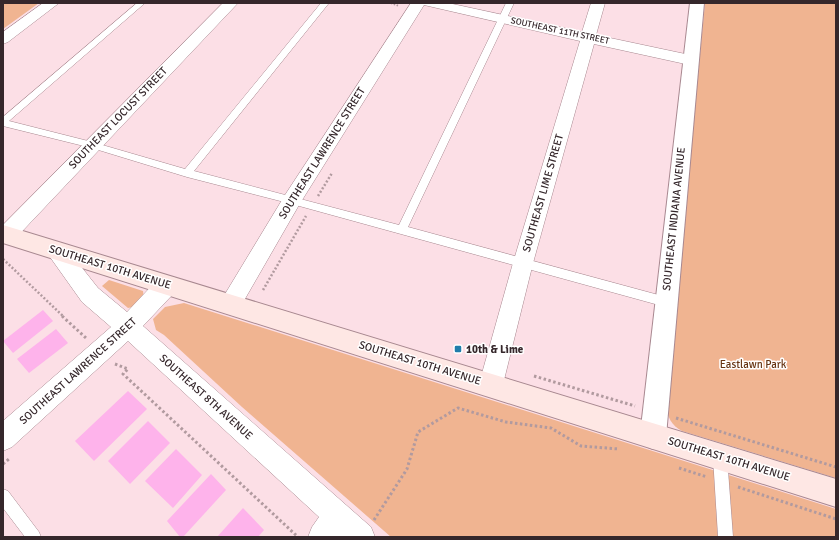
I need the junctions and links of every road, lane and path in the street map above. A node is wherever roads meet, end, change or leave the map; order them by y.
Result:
1 (52, 3) edge
2 (141, 3) edge
3 (231, 3) edge
4 (325, 3) edge
5 (418, 3) edge
6 (429, 3) edge
7 (510, 3) edge
8 (598, 3) edge
9 (697, 3) edge
10 (503, 19) junction
11 (587, 37) junction
12 (3, 39) edge
13 (690, 60) junction
14 (3, 123) edge
15 (92, 145) junction
16 (187, 173) junction
17 (292, 200) junction
18 (402, 230) junction
19 (5, 235) edge
20 (57, 251) junction
21 (3, 259) edge
22 (523, 263) junction
23 (243, 283) junction
24 (167, 285) junction
25 (268, 295) dead end
26 (666, 302) junction
27 (230, 304) junction
28 (128, 327) junction
29 (100, 350) junction
30 (530, 375) dead end
31 (491, 384) junction
32 (655, 412) junction
33 (654, 436) junction
34 (3, 438) edge
35 (626, 451) dead end
36 (720, 457) junction
37 (836, 467) edge
38 (677, 468) dead end
39 (722, 482) junction
40 (836, 493) edge
41 (3, 496) edge
42 (836, 519) edge
43 (330, 526) edge
44 (365, 532) edge
45 (34, 537) edge
46 (298, 537) edge
47 (726, 537) edge

1 - 12 street
2 - 14 lane
3 - 15 street, SOUTHEAST LOCUST STREET
4 - 16 lane
5 - 17 street, SOUTHEAST LAWRENCE STREET
6 - 10 street, SOUTHEAST 11TH STREET
7 - 10 lane
8 - 11 street, SOUTHEAST LIME STREET
9 - 13 street, SOUTHEAST INDIANA AVENUE
10 - 11 street, SOUTHEAST 11TH STREET
10 - 18 lane
11 - 13 street, SOUTHEAST 11TH STREET
11 - 22 street, SOUTHEAST LIME STREET
13 - 26 street, SOUTHEAST INDIANA AVENUE
14 - 15 lane
15 - 16 lane
15 - 19 street, SOUTHEAST LOCUST STREET
16 - 17 lane
17 - 18 lane
17 - 23 street, SOUTHEAST LAWRENCE STREET
18 - 22 lane
19 - 20 main road, SOUTHEAST 10TH AVENUE
20 - 24 main road, SOUTHEAST 10TH AVENUE
20 - 28 street, SOUTHEAST 8TH AVENUE
21 - 29 path
22 - 26 lane
22 - 31 street, SOUTHEAST LIME STREET
23 - 25 path
23 - 27 street, SOUTHEAST LAWRENCE STREET
24 - 27 main road, SOUTHEAST 10TH AVENUE
24 - 28 street, SOUTHEAST LAWRENCE STREET
26 - 32 street, SOUTHEAST INDIANA AVENUE
27 - 31 main road, SOUTHEAST 10TH AVENUE
28 - 29 street, SOUTHEAST LAWRENCE STREET
28 - 43 street, SOUTHEAST 8TH AVENUE
29 - 34 street, SOUTHEAST LAWRENCE STREET
29 - 46 path
30 - 32 path
31 - 33 main road, SOUTHEAST 10TH AVENUE
32 - 33 street, SOUTHEAST INDIANA AVENUE
32 - 37 path
33 - 36 main road, SOUTHEAST 10TH AVENUE
35 - 44 path
36 - 39 lane
36 - 40 main road, SOUTHEAST 10TH AVENUE
38 - 39 path
39 - 42 path
39 - 47 lane
41 - 45 lane
43 - 44 street, SOUTHEAST 8TH AVENUE

